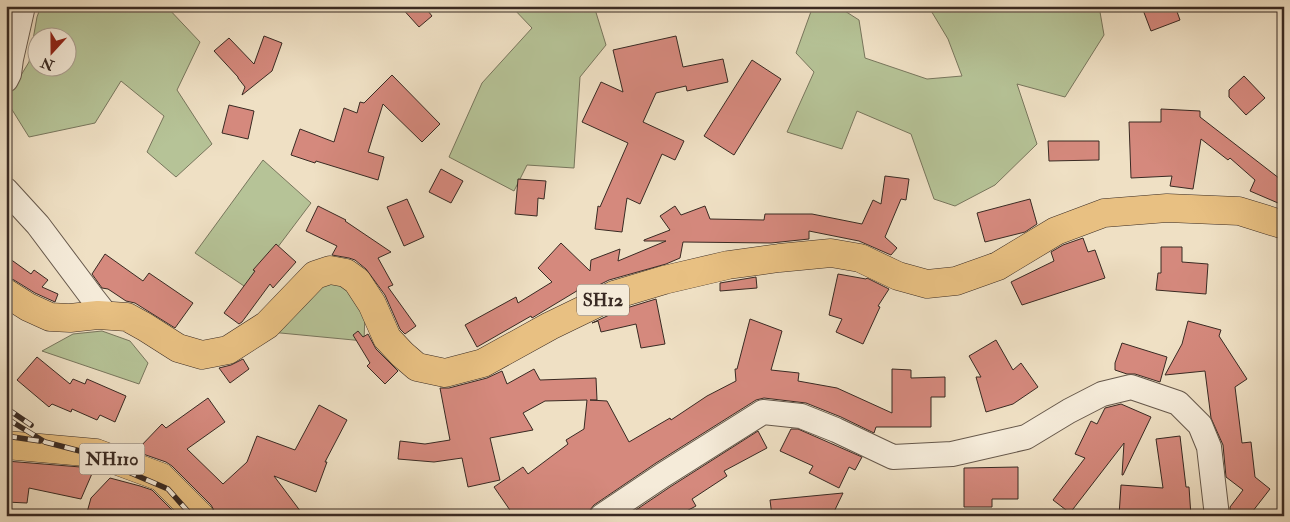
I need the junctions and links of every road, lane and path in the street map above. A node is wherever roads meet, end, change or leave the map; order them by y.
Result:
1 (23, 6) edge
2 (6, 80) edge
3 (6, 190) edge
4 (1284, 225) edge
5 (6, 293) edge
6 (108, 316) junction
7 (6, 445) edge
8 (200, 516) edge
9 (602, 516) edge
10 (1218, 516) edge

1 - 2 street
3 - 6 street
4 - 6 main road, SH12
5 - 6 main road, SH12
7 - 8 main road, NH110
9 - 10 street

